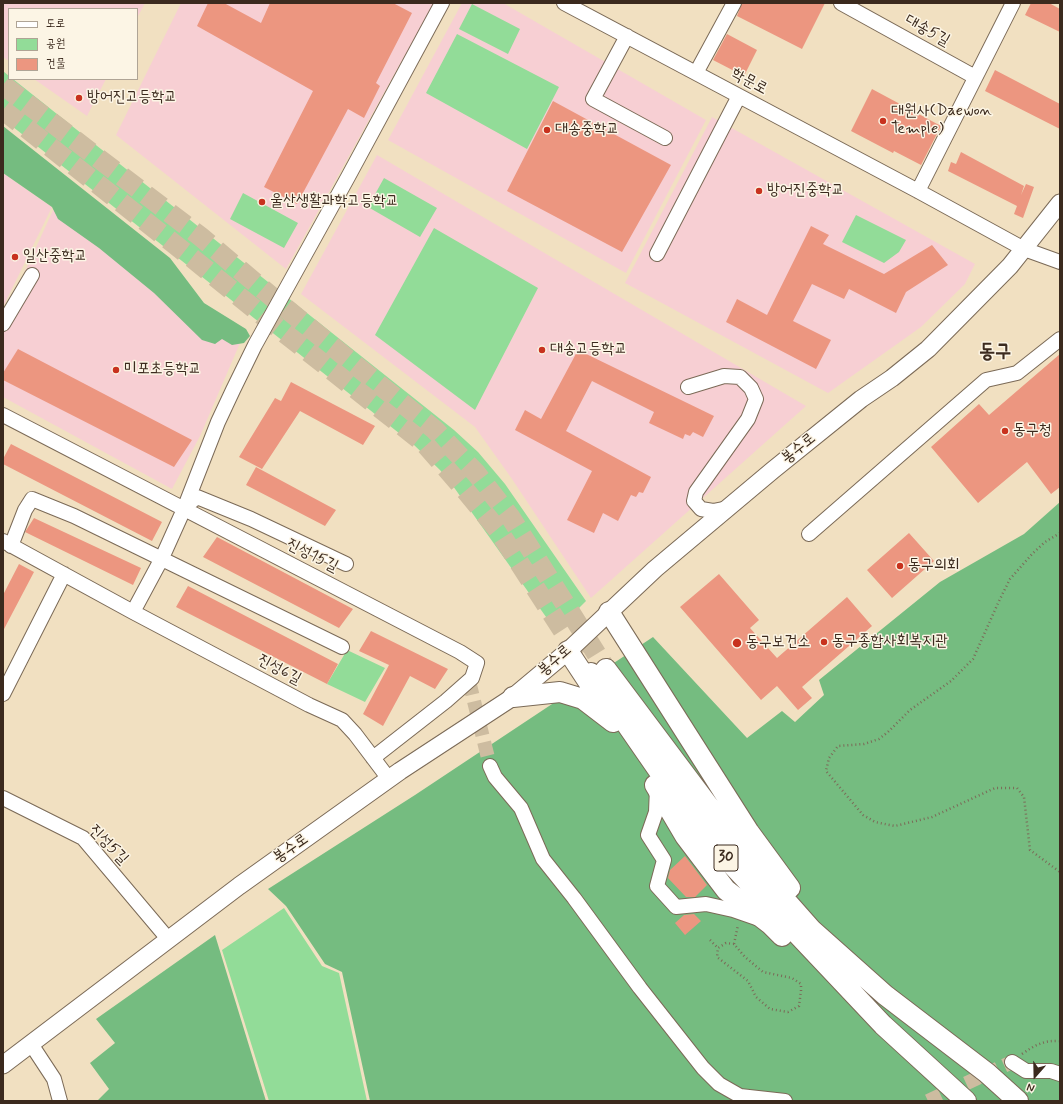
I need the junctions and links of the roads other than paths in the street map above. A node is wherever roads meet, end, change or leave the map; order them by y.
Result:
1 (442, 3) edge
2 (564, 3) edge
3 (734, 3) edge
4 (841, 3) edge
5 (1012, 3) edge
6 (627, 36) junction
7 (696, 73) junction
8 (975, 77) junction
9 (739, 96) junction
10 (665, 138) dead end
11 (918, 191) junction
12 (1060, 203) edge
13 (1024, 249) junction
14 (657, 254) dead end
15 (1060, 262) edge
16 (32, 275) dead end
17 (3, 324) edge
18 (1060, 338) edge
19 (688, 387) dead end
20 (3, 415) edge
21 (728, 508) junction
22 (184, 509) junction
23 (809, 534) dead end
24 (7, 544) edge
25 (162, 558) junction
26 (346, 564) dead end
27 (64, 574) junction
28 (133, 612) junction
29 (609, 612) junction
30 (342, 646) dead end
31 (568, 651) junction
32 (3, 694) edge
33 (513, 697) junction
34 (613, 722) junction
35 (373, 758) junction
36 (490, 766) tunnel mouth
37 (389, 779) junction
38 (657, 787) junction
39 (3, 798) edge
40 (770, 924) junction
41 (168, 940) junction
42 (885, 995) junction
43 (883, 1025) junction
44 (31, 1044) junction
45 (1012, 1062) road end
46 (3, 1065) edge
47 (987, 1073) junction
48 (1060, 1074) edge
49 (60, 1101) edge
50 (785, 1101) edge
51 (966, 1101) edge
52 (1018, 1101) edge
53 (1023, 1101) edge

1 - 22 street
2 - 6 street, 학문로
3 - 7 street
4 - 8 street, 대송5길
5 - 8 street
6 - 7 street, 학문로
6 - 10 street
7 - 9 street, 학문로
8 - 11 street
9 - 11 street, 학문로
9 - 14 street
11 - 13 street, 학문로
12 - 13 main road, 봉수로
13 - 15 street, 학문로
13 - 21 main road, 봉수로
16 - 17 street
18 - 23 street
19 - 21 street
20 - 22 street, 진성15길
21 - 29 main road, 봉수로
22 - 25 street
22 - 26 street
22 - 35 street, 진성15길
24 - 25 street
24 - 27 street, 진성6길
25 - 28 street
25 - 30 street
27 - 28 street, 진성6길
27 - 32 street
28 - 35 street, 진성6길
29 - 31 main road, 봉수로
29 - 42 highway
31 - 33 main road, 봉수로
31 - 34 highway
33 - 34 highway
33 - 37 main road, 봉수로
34 - 38 highway
35 - 37 street, 진성6길
36 - 50 street
37 - 41 main road, 봉수로
38 - 40 highway
38 - 40 street
39 - 41 street, 진성5길
40 - 43 highway
41 - 44 main road, 봉수로
42 - 43 highway, 30
42 - 47 highway, 30
43 - 51 highway, 30
44 - 46 main road, 봉수로
44 - 49 street
45 - 48 street
47 - 52 highway, 30
47 - 53 highway

